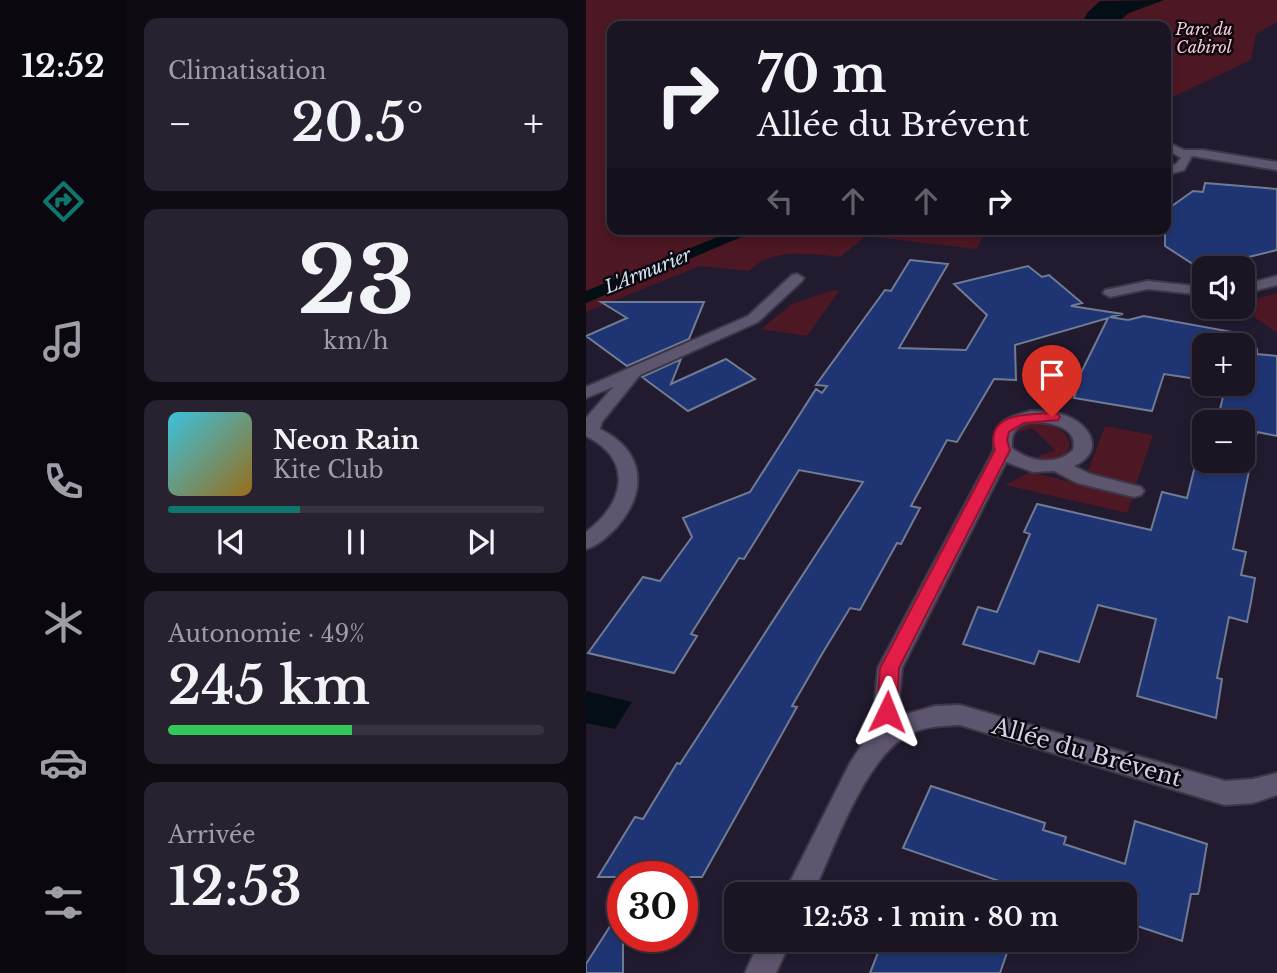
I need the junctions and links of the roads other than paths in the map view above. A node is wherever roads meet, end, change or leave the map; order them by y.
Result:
1 (1171, 148) edge
2 (1184, 153) junction
3 (1277, 166) edge
4 (1171, 169) edge
5 (797, 278) dead end
6 (1277, 280) edge
7 (1255, 286) edge
8 (1192, 290) edge
9 (1110, 293) dead end
10 (637, 370) junction
11 (586, 393) edge
12 (588, 430) edge
13 (1002, 450) junction
14 (1059, 466) junction
15 (1134, 491) dead end
16 (586, 542) edge
17 (897, 727) junction
18 (1277, 784) edge
19 (804, 882) edge
20 (770, 952) edge
21 (760, 973) edge

1 - 2 street
2 - 3 street
2 - 4 street
5 - 10 street
6 - 7 street
8 - 9 street
10 - 11 street
10 - 12 street
12 - 16 street
13 - 14 street
13 - 14 street
13 - 17 street
14 - 15 street
17 - 18 street, Allée du Brévent
17 - 19 street, Allée du Brévent
20 - 21 street

